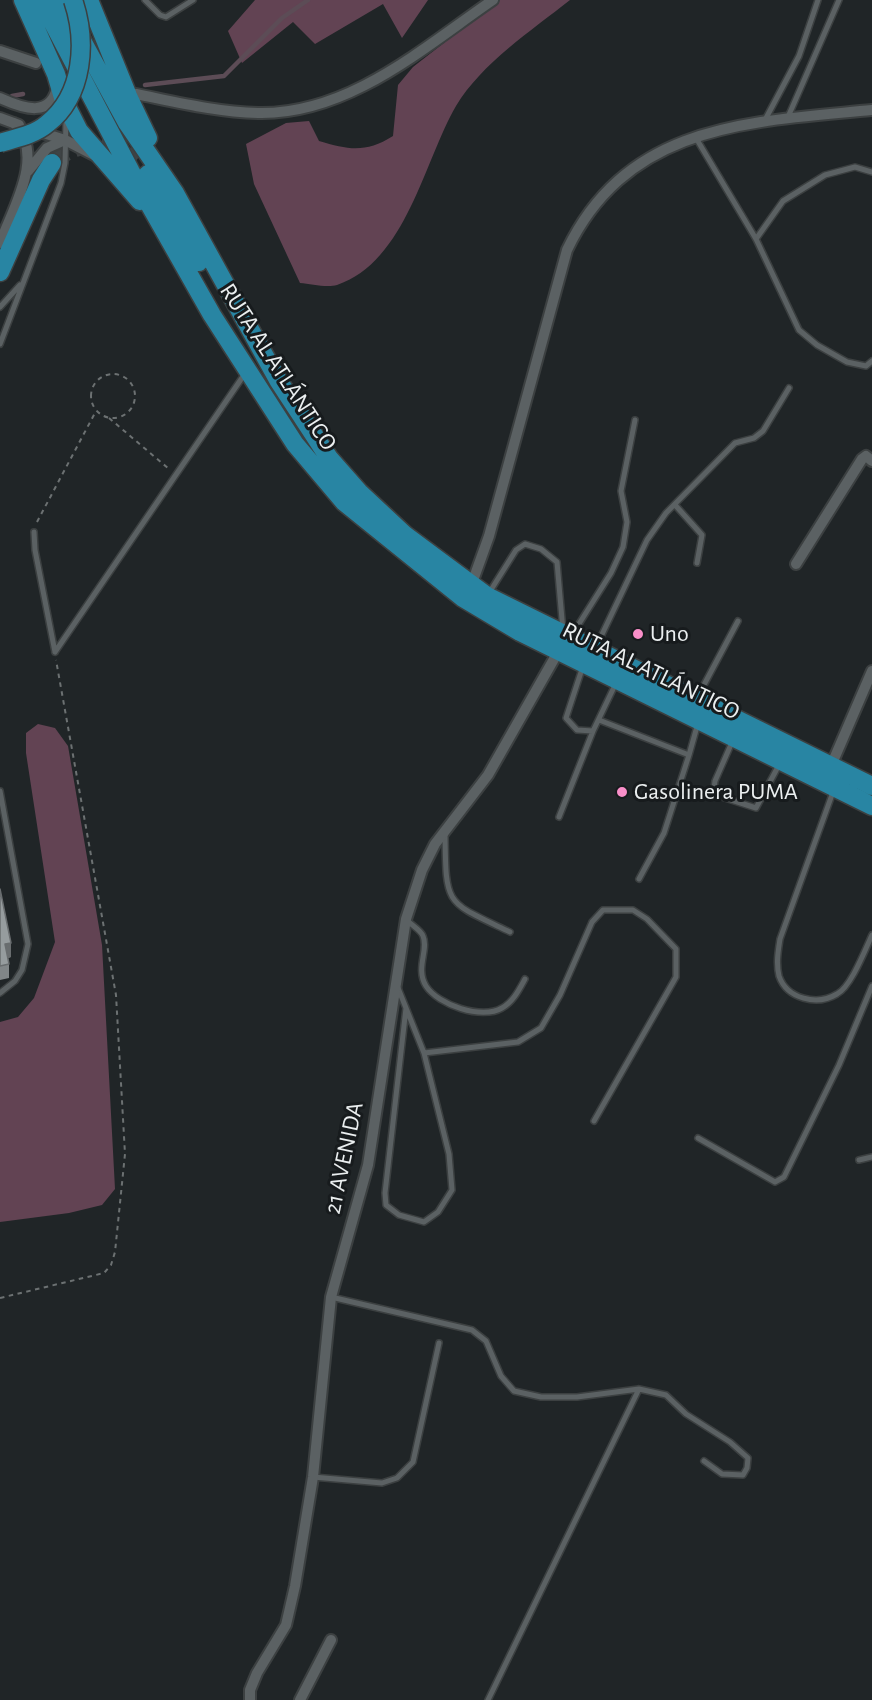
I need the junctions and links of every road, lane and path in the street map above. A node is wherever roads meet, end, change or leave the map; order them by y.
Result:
1 (23, 0) edge
2 (41, 0) edge
3 (60, 0) edge
4 (73, 0) edge
5 (88, 0) edge
6 (145, 0) edge
7 (193, 0) edge
8 (493, 0) edge
9 (818, 0) edge
10 (839, 0) edge
11 (0, 51) edge
12 (36, 63) dead end
13 (58, 80) junction
14 (135, 94) dead end
15 (0, 98) edge
16 (64, 101) junction
17 (872, 110) edge
18 (0, 118) edge
19 (788, 118) junction
20 (765, 120) junction
21 (15, 123) junction
22 (695, 136) junction
23 (65, 141) junction
24 (0, 143) edge
25 (100, 159) junction
26 (135, 161) tunnel mouth
27 (52, 163) tunnel mouth
28 (872, 172) edge
29 (24, 177) junction
30 (176, 193) junction
31 (168, 235) junction
32 (756, 239) junction
33 (0, 243) edge
34 (0, 272) edge
35 (23, 282) junction
36 (0, 307) edge
37 (0, 344) edge
38 (872, 361) edge
39 (247, 370) junction
40 (789, 388) dead end
41 (96, 411) junction
42 (109, 418) junction
43 (635, 420) dead end
44 (329, 458) junction
45 (872, 461) edge
46 (176, 475) junction
47 (675, 506) junction
48 (34, 532) joint
49 (698, 563) dead end
50 (796, 564) dead end
51 (471, 586) junction
52 (487, 596) junction
53 (738, 621) dead end
54 (564, 642) junction
55 (55, 652) junction
56 (589, 658) junction
57 (872, 671) edge
58 (617, 681) junction
59 (696, 700) junction
60 (599, 720) junction
61 (699, 720) junction
62 (593, 731) junction
63 (734, 738) junction
64 (689, 755) junction
65 (781, 760) junction
66 (831, 766) junction
67 (872, 786) edge
68 (834, 788) junction
69 (0, 791) edge
70 (872, 806) edge
71 (559, 817) dead end
72 (445, 832) junction
73 (639, 879) dead end
74 (406, 919) junction
75 (510, 932) dead end
76 (872, 935) edge
77 (525, 979) dead end
78 (396, 981) junction
79 (872, 986) edge
80 (0, 993) edge
81 (406, 1008) junction
82 (424, 1053) junction
83 (594, 1121) dead end
84 (698, 1138) dead end
85 (872, 1157) edge
86 (860, 1160) dead end
87 (331, 1297) junction
88 (0, 1298) edge
89 (439, 1343) dead end
90 (639, 1389) junction
91 (704, 1461) dead end
92 (313, 1477) junction
93 (331, 1640) dead end
94 (250, 1700) edge
95 (300, 1700) edge
96 (488, 1700) edge

1 - 13 highway
2 - 31 highway, RUTA AL ATLÁNTICO
3 - 30 highway, RUTA AL ATLÁNTICO
4 - 24 highway, bridge
5 - 30 highway
6 - 7 lane
8 - 14 street
9 - 20 lane
10 - 19 lane
11 - 12 street
13 - 15 street
13 - 16 highway
16 - 23 lane
16 - 25 highway
17 - 19 street
18 - 21 street
19 - 20 street
20 - 22 street
21 - 23 street
21 - 29 street
22 - 32 lane
22 - 51 street
23 - 25 street
23 - 29 street
23 - 35 lane
25 - 31 highway
26 - 44 highway
27 - 34 highway
28 - 32 lane
29 - 33 street
30 - 44 highway, RUTA AL ATLÁNTICO
31 - 39 highway, RUTA AL ATLÁNTICO
32 - 38 lane
35 - 36 lane
35 - 37 lane
39 - 46 lane
39 - 54 highway, RUTA AL ATLÁNTICO
40 - 47 lane
41 - 42 path
41 - 42 path
41 - 48 path
42 - 46 path
43 - 54 lane
44 - 51 highway, RUTA AL ATLÁNTICO
45 - 50 street
46 - 55 lane
47 - 49 lane
47 - 56 lane
48 - 55 lane
51 - 52 highway, RUTA AL ATLÁNTICO
52 - 54 highway, RUTA AL ATLÁNTICO
52 - 54 lane
53 - 59 lane
54 - 56 highway, RUTA AL ATLÁNTICO
54 - 72 street, 21 AVENIDA
55 - 88 path
56 - 58 highway, RUTA AL ATLÁNTICO
56 - 59 highway, RUTA AL ATLÁNTICO
56 - 62 lane
57 - 66 street
58 - 60 lane
58 - 61 highway, RUTA AL ATLÁNTICO
59 - 66 highway, RUTA AL ATLÁNTICO
60 - 62 lane
60 - 64 lane
61 - 63 highway, RUTA AL ATLÁNTICO
61 - 64 lane
62 - 71 lane
63 - 65 highway, RUTA AL ATLÁNTICO
63 - 65 lane
64 - 73 lane
65 - 68 highway, RUTA AL ATLÁNTICO
66 - 67 highway, RUTA AL ATLÁNTICO
68 - 70 highway, RUTA AL ATLÁNTICO
68 - 76 lane
69 - 80 lane
72 - 74 street, 21 AVENIDA
72 - 75 lane
74 - 77 lane
74 - 78 street, 21 AVENIDA
78 - 81 lane
78 - 87 street, 21 AVENIDA
79 - 84 lane
81 - 82 lane
81 - 82 lane
82 - 83 lane
85 - 86 lane
87 - 90 lane
87 - 92 street, 21 AVENIDA
89 - 92 lane
90 - 91 lane
90 - 96 lane
92 - 94 street, 21 AVENIDA
93 - 95 street

